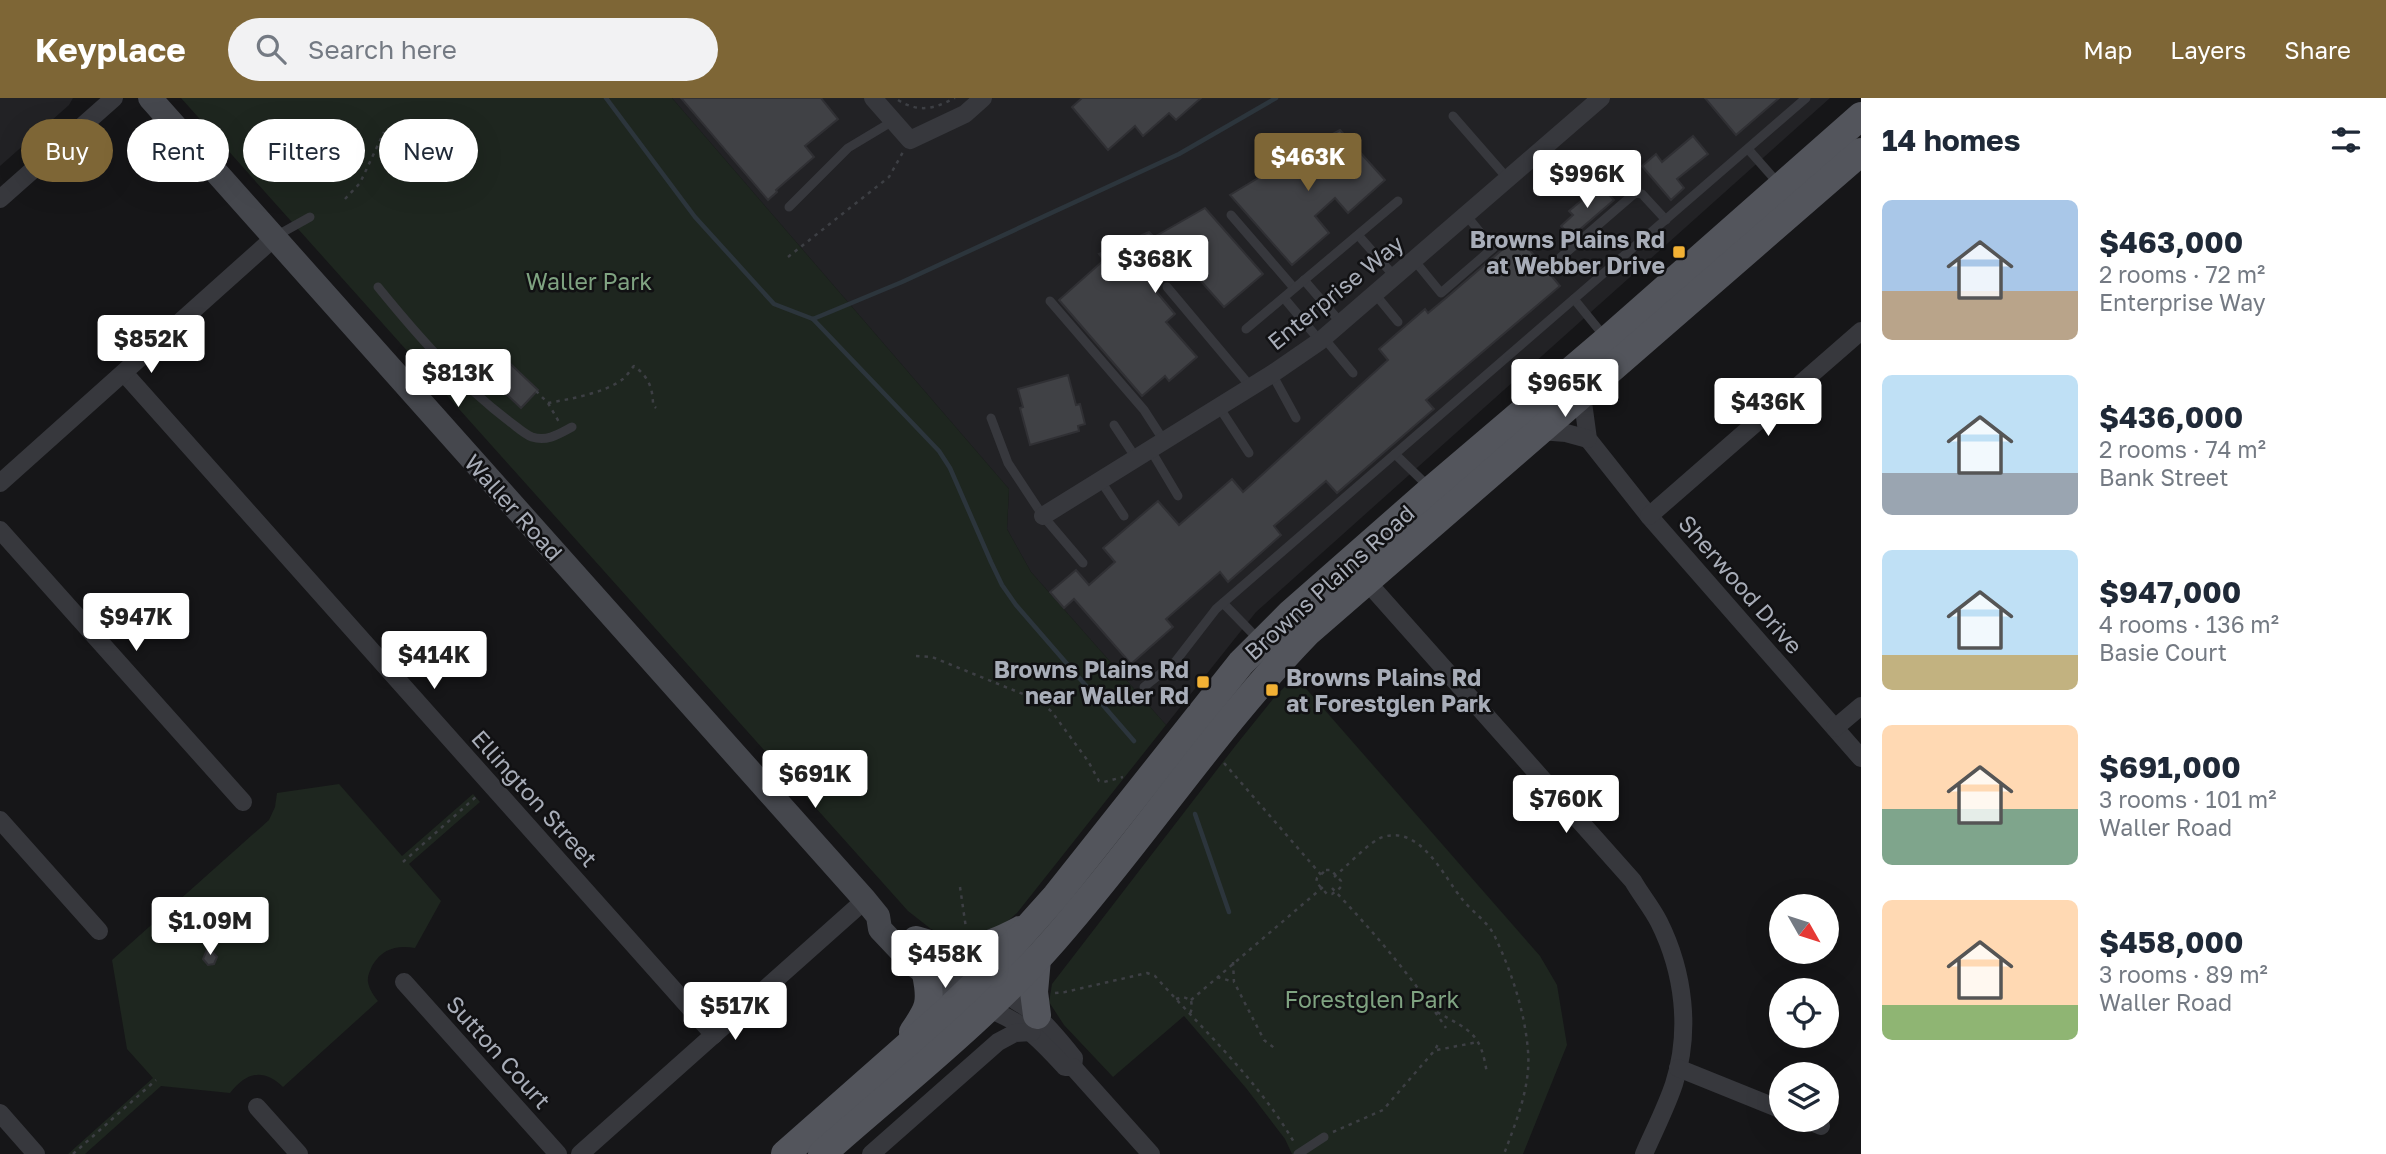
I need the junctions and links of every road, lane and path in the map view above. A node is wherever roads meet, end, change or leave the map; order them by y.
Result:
1 (114, 98) edge
2 (150, 98) edge
3 (873, 98) edge
4 (895, 98) edge
5 (955, 98) edge
6 (983, 98) edge
7 (1601, 98) edge
8 (1806, 98) edge
9 (1860, 98) edge
10 (1453, 116) dead end
11 (893, 121) junction
12 (1855, 133) edge
13 (910, 140) junction
14 (379, 143) edge
15 (1748, 149) junction
16 (1508, 179) junction
17 (1781, 187) junction
18 (0, 199) edge
19 (345, 199) dead end
20 (1398, 201) dead end
21 (789, 207) dead end
22 (1231, 215) dead end
23 (1466, 215) junction
24 (310, 218) dead end
25 (1666, 220) junction
26 (1358, 234) junction
27 (275, 237) junction
28 (788, 257) dead end
29 (1561, 257) dead end
30 (1414, 260) junction
31 (1395, 277) junction
32 (1304, 280) junction
33 (378, 287) dead end
34 (1167, 287) dead end
35 (1294, 288) junction
36 (1375, 294) junction
37 (1284, 298) junction
38 (1574, 299) junction
39 (1050, 301) dead end
40 (1398, 322) dead end
41 (1341, 323) junction
42 (1246, 329) dead end
43 (1861, 331) edge
44 (1322, 340) junction
45 (1608, 340) junction
46 (1353, 373) dead end
47 (125, 374) junction
48 (1272, 374) junction
49 (1251, 387) junction
50 (536, 391) dead end
51 (1582, 395) junction
52 (548, 403) junction
53 (1219, 407) junction
54 (656, 408) dead end
55 (990, 418) dead end
56 (1296, 418) dead end
57 (1114, 425) dead end
58 (568, 429) joint
59 (1540, 430) junction
60 (1588, 439) junction
61 (1150, 449) junction
62 (1249, 453) dead end
63 (1395, 453) junction
64 (1100, 480) junction
65 (0, 483) edge
66 (1431, 490) junction
67 (1178, 496) dead end
68 (1043, 516) junction
69 (1124, 516) dead end
70 (1649, 516) junction
71 (0, 530) edge
72 (1083, 563) dead end
73 (1359, 571) junction
74 (1223, 603) junction
75 (1261, 642) junction
76 (916, 656) dead end
77 (1144, 687) dead end
78 (1861, 706) edge
79 (1835, 728) junction
80 (1861, 758) edge
81 (1222, 760) dead end
82 (1129, 776) dead end
83 (491, 784) junction
84 (243, 802) dead end
85 (0, 820) edge
86 (403, 862) dead end
87 (1322, 876) junction
88 (1335, 876) junction
89 (960, 887) dead end
90 (1322, 887) junction
91 (1334, 890) junction
92 (871, 908) junction
93 (964, 917) dead end
94 (1034, 923) junction
95 (99, 931) dead end
96 (916, 940) junction
97 (1038, 959) junction
98 (1233, 962) junction
99 (926, 974) junction
100 (1217, 977) junction
101 (404, 982) dead end
102 (1234, 982) junction
103 (982, 995) junction
104 (1176, 1000) junction
105 (1191, 1000) junction
106 (1434, 1010) junction
107 (1039, 1013) junction
108 (1189, 1014) junction
109 (1446, 1028) dead end
110 (714, 1035) junction
111 (1439, 1042) dead end
112 (1478, 1042) junction
113 (1277, 1050) dead end
114 (1435, 1050) junction
115 (898, 1055) junction
116 (1678, 1068) junction
117 (1487, 1074) dead end
118 (156, 1080) dead end
119 (1769, 1105) edge
120 (257, 1107) dead end
121 (0, 1113) edge
122 (1324, 1137) joint
123 (36, 1154) edge
124 (73, 1154) edge
125 (299, 1154) edge
126 (558, 1154) edge
127 (580, 1154) edge
128 (785, 1154) edge
129 (822, 1154) edge
130 (871, 1154) edge
131 (1151, 1154) edge
132 (1299, 1154) edge
133 (1504, 1154) edge
134 (1644, 1154) edge

1 - 18 street
2 - 27 street, Waller Road
3 - 11 street
4 - 5 path
6 - 13 street
7 - 16 street, Enterprise Way
8 - 15 lane
9 - 12 main road
10 - 16 lane
11 - 13 street
11 - 21 lane
12 - 17 main road, Browns Plains Road
12 - 51 main road, Browns Plains Road
13 - 28 path
14 - 19 path
15 - 17 lane
15 - 25 lane
16 - 23 street, Enterprise Way
17 - 45 main road, Browns Plains Road
20 - 26 lane
22 - 35 lane
23 - 30 street, Enterprise Way
23 - 30 lane
24 - 27 lane
25 - 29 lane
25 - 38 lane
26 - 31 lane
26 - 32 lane
27 - 47 street
27 - 92 street, Waller Road
30 - 31 street, Enterprise Way
31 - 36 street, Enterprise Way
32 - 35 lane
32 - 41 lane
33 - 58 lane
34 - 49 lane
35 - 37 lane
36 - 40 lane
36 - 41 street, Enterprise Way
37 - 42 lane
37 - 44 lane
38 - 45 lane
38 - 63 lane
39 - 61 lane
41 - 44 street, Enterprise Way
43 - 70 street
44 - 46 lane
44 - 48 street, Enterprise Way
45 - 66 main road, Browns Plains Road
47 - 65 street
47 - 83 street, Ellington Street
48 - 49 street, Enterprise Way
48 - 56 lane
49 - 53 street, Enterprise Way
50 - 52 path
51 - 59 main road, Browns Plains Road
51 - 60 street
52 - 54 path
52 - 58 path
53 - 61 street, Enterprise Way
53 - 62 lane
55 - 68 lane
57 - 61 lane
59 - 60 street
59 - 73 main road, Browns Plains Road
60 - 70 street, Sherwood Drive
61 - 64 street, Enterprise Way
61 - 67 lane
63 - 66 lane
63 - 74 lane
64 - 68 street, Enterprise Way
64 - 69 lane
66 - 73 main road, Browns Plains Road
68 - 72 lane
70 - 79 street, Sherwood Drive
71 - 84 street
73 - 75 main road, Browns Plains Road
73 - 97 main road, Browns Plains Road
73 - 116 street
74 - 75 lane
74 - 77 lane
75 - 94 main road, Browns Plains Road
76 - 82 path
78 - 79 street
79 - 80 street, Sherwood Drive
81 - 87 path
83 - 86 path
83 - 110 street, Ellington Street
85 - 95 street
87 - 88 path
87 - 90 path
88 - 91 path
88 - 133 path
89 - 93 path
90 - 91 path
90 - 98 path
91 - 106 path
92 - 96 street, Waller Road
92 - 99 street, Waller Road
92 - 110 street
94 - 96 main road
94 - 103 main road, Browns Plains Road
96 - 103 street, Waller Road
97 - 103 main road, Browns Plains Road
97 - 107 main road
98 - 100 path
98 - 102 path
99 - 103 street, Waller Road
99 - 115 main road
100 - 102 path
100 - 105 path
101 - 126 street, Sutton Court
102 - 113 path
103 - 107 street
103 - 115 main road, Browns Plains Road
103 - 129 main road, Browns Plains Road
104 - 105 path
104 - 107 path
104 - 108 path
105 - 108 path
106 - 109 path
106 - 112 path
107 - 130 street
107 - 131 street
108 - 132 path
110 - 127 street
111 - 114 path
112 - 114 path
112 - 117 path
114 - 122 path
115 - 128 main road, Browns Plains Road
116 - 119 street
116 - 134 street
118 - 124 path
120 - 125 street
121 - 123 street
122 - 132 lane

